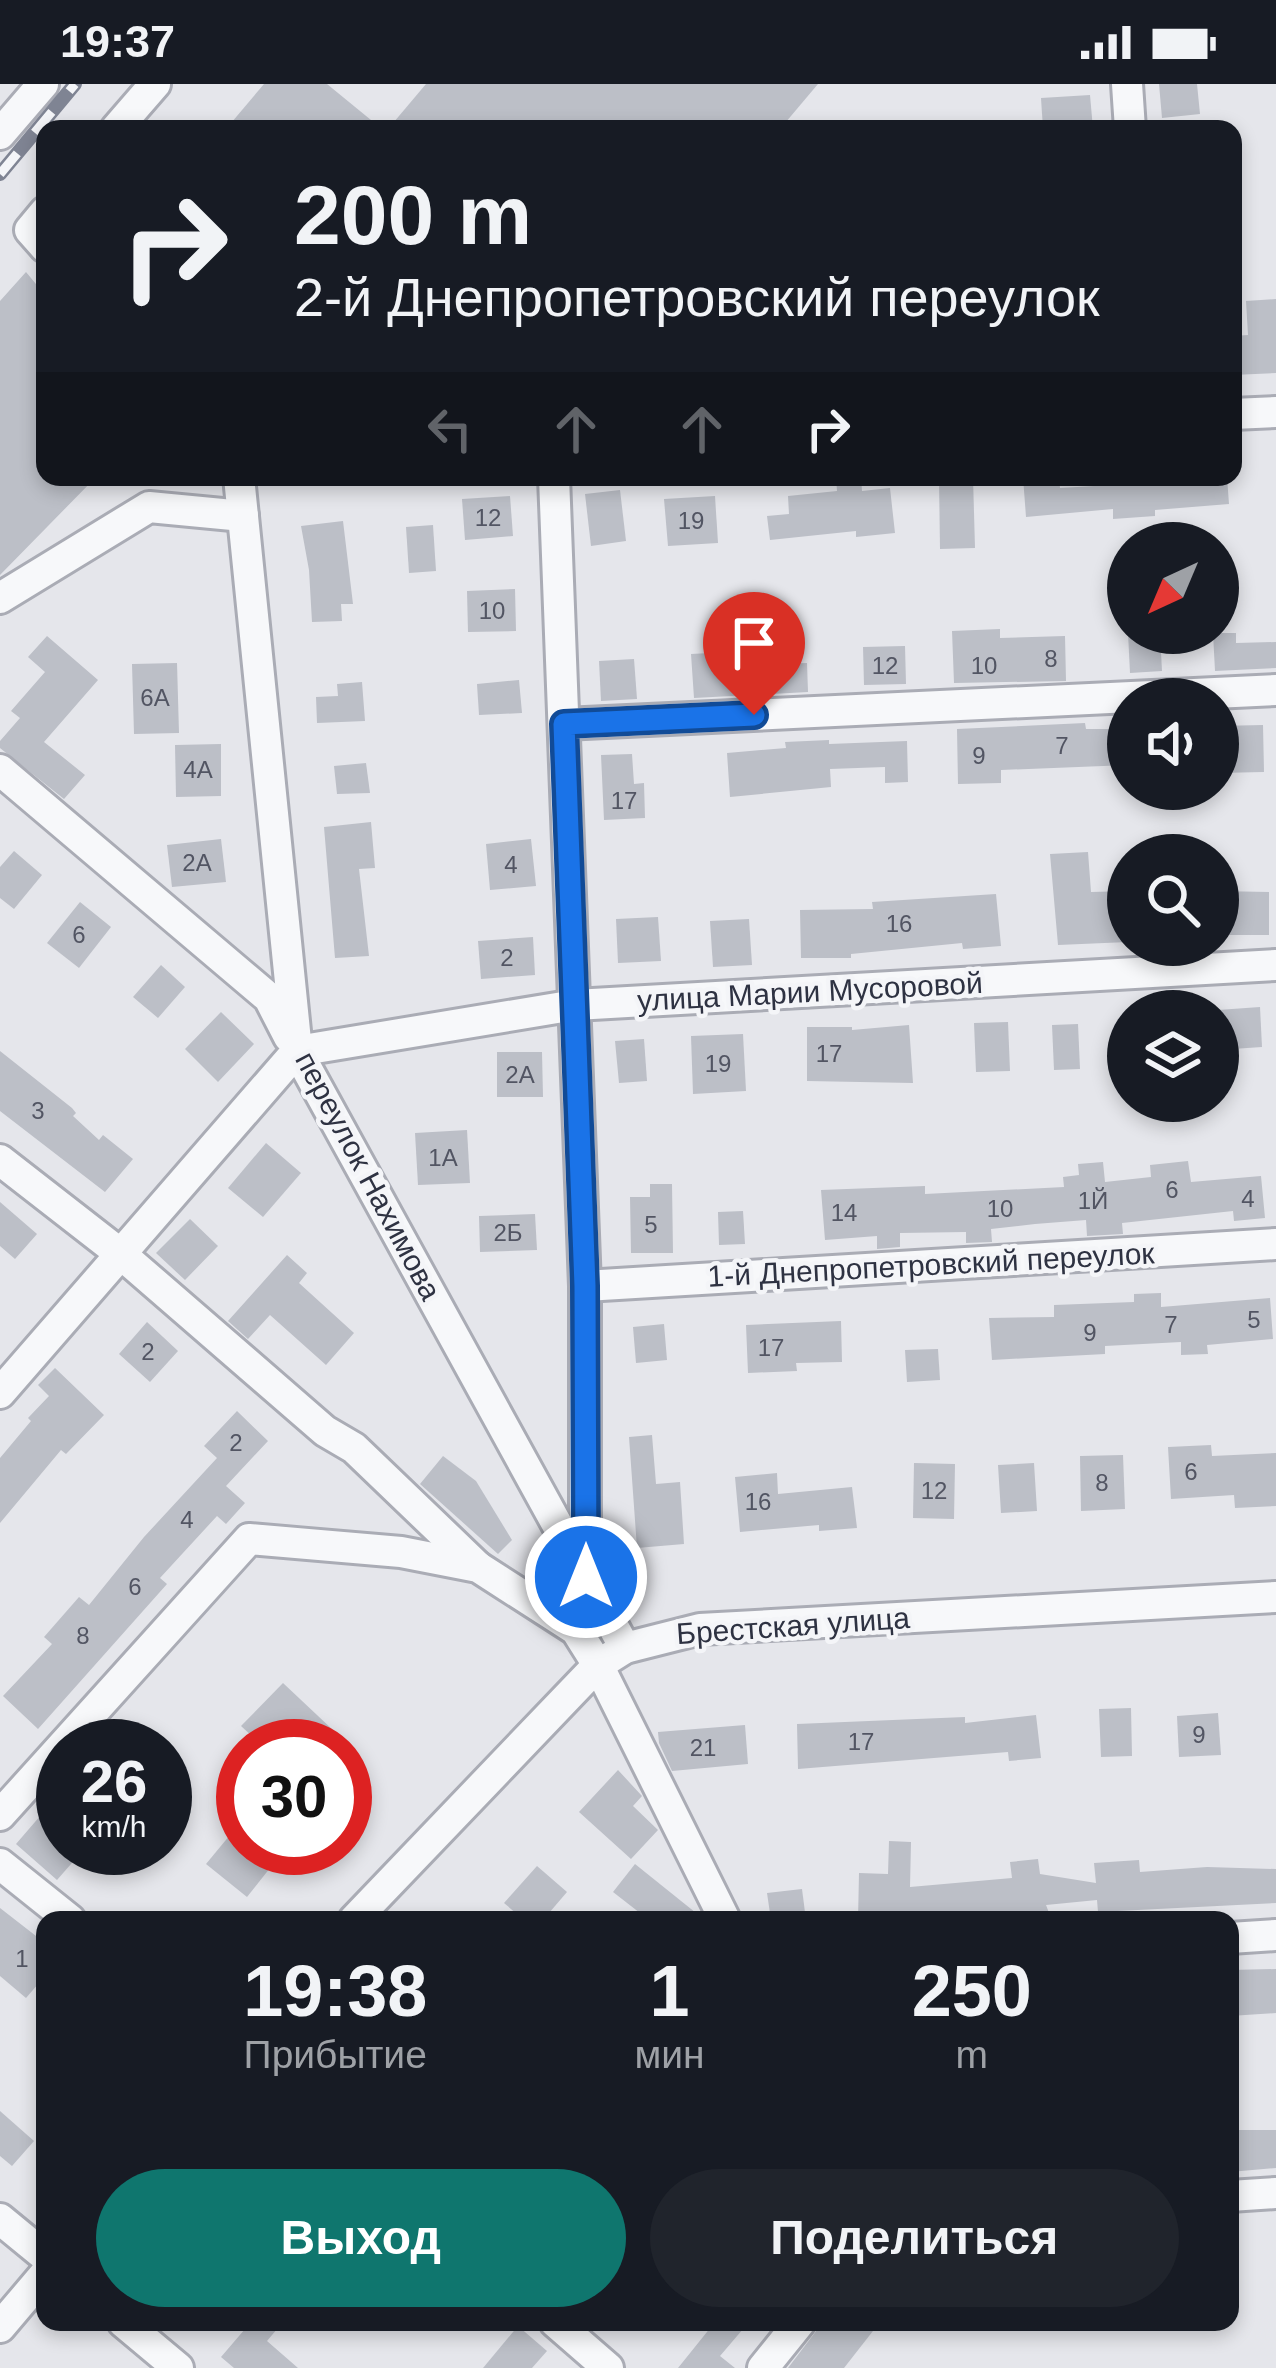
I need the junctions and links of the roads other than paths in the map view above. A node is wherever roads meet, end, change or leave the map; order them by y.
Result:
1 (43, 84) edge
2 (155, 84) edge
3 (1127, 84) edge
4 (124, 120) edge
5 (1129, 120) edge
6 (0, 134) edge
7 (1276, 412) edge
8 (1242, 414) edge
9 (239, 486) edge
10 (554, 486) edge
11 (243, 515) junction
12 (0, 598) edge
13 (1276, 690) edge
14 (564, 724) junction
15 (0, 770) edge
16 (1276, 965) edge
17 (574, 1005) junction
18 (297, 1051) junction
19 (0, 1160) edge
20 (1276, 1244) edge
21 (122, 1255) junction
22 (585, 1286) junction
23 (0, 1393) edge
24 (478, 1567) junction
25 (586, 1577) junction
26 (1276, 1597) edge
27 (625, 1648) junction
28 (598, 1665) junction
29 (0, 1815) edge
30 (0, 1864) edge
31 (59, 1911) edge
32 (363, 1911) edge
33 (721, 1911) edge
34 (1276, 1935) edge
35 (1239, 1937) edge
36 (1276, 2193) edge
37 (1239, 2195) edge
38 (0, 2219) edge
39 (36, 2249) edge
40 (36, 2285) edge
41 (0, 2327) edge
42 (134, 2331) edge
43 (564, 2331) edge
44 (793, 2331) edge
45 (599, 2365) edge
46 (178, 2368) edge
47 (763, 2368) edge

1 - 6 street
2 - 4 street
3 - 5 street
7 - 8 street
9 - 11 street, переулок Нахимова
10 - 14 street
11 - 12 street
11 - 18 street, переулок Нахимова
13 - 14 street
14 - 17 street
15 - 18 street
16 - 17 street, улица Марии Мусоровой
17 - 18 street, улица Марии Мусоровой
17 - 22 street
18 - 21 street
18 - 25 street, переулок Нахимова
19 - 21 street
20 - 22 street, 1-й Днепропетровский переулок
21 - 23 street
21 - 24 street
22 - 25 street
24 - 28 street
24 - 29 street
25 - 27 street, переулок Нахимова
26 - 27 street, Брестская улица
27 - 28 street, Брестская улица
28 - 32 street, Брестская улица
28 - 33 street
30 - 31 street
34 - 35 street
36 - 37 street
38 - 39 street
40 - 41 street
42 - 46 street
43 - 45 street
44 - 47 street

